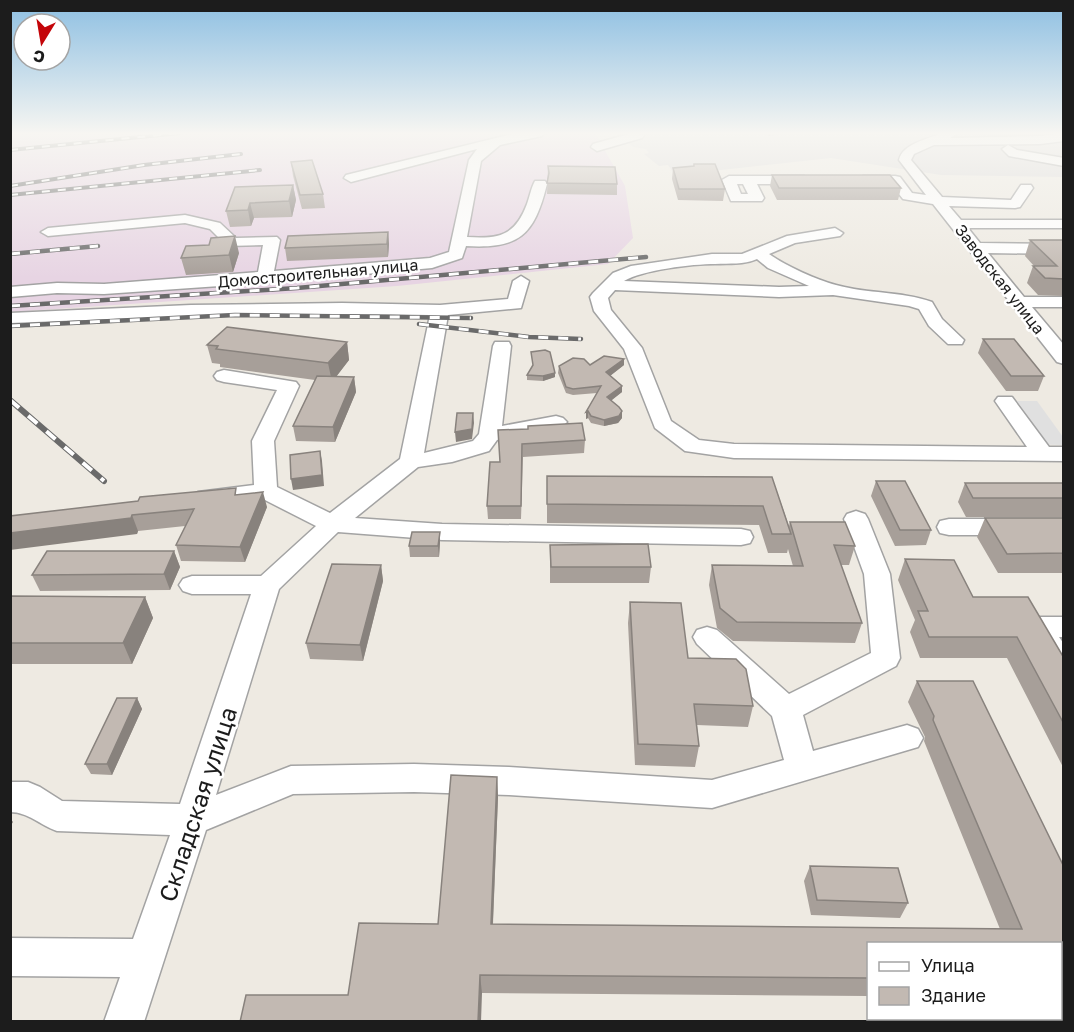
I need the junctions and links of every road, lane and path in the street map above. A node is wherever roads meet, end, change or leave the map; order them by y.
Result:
1 (472, 181) edge
2 (896, 181) edge
3 (923, 181) edge
4 (540, 184) dead end
5 (1026, 188) dead end
6 (939, 201) junction
7 (957, 224) junction
8 (1064, 224) edge
9 (48, 232) dead end
10 (835, 233) dead end
11 (459, 241) junction
12 (975, 248) junction
13 (1064, 249) edge
14 (758, 253) junction
15 (265, 278) junction
16 (520, 281) dead end
17 (610, 285) junction
18 (833, 290) junction
19 (10, 292) edge
20 (1017, 302) junction
21 (1060, 306) edge
22 (440, 310) junction
23 (10, 318) edge
24 (955, 340) dead end
25 (502, 346) dead end
26 (1063, 356) edge
27 (224, 376) dead end
28 (1005, 401) dead end
29 (556, 422) edge
30 (490, 435) junction
31 (1042, 453) junction
32 (1064, 454) edge
33 (411, 462) junction
34 (266, 491) junction
35 (189, 498) edge
36 (856, 519) dead end
37 (332, 524) junction
38 (949, 527) dead end
39 (1064, 527) edge
40 (741, 537) dead end
41 (192, 585) dead end
42 (267, 585) junction
43 (1064, 627) edge
44 (707, 637) dead end
45 (1064, 669) edge
46 (786, 710) junction
47 (907, 738) dead end
48 (802, 769) junction
49 (10, 797) edge
50 (192, 820) junction
51 (10, 957) edge
52 (146, 958) junction
53 (124, 1022) edge

1 - 11 street
2 - 6 street
3 - 6 street, Заводская улица
4 - 11 street
5 - 6 street
6 - 7 street, Заводская улица
7 - 8 street
7 - 12 street, Заводская улица
9 - 15 street
10 - 14 street
11 - 15 street, Домостроительная улица
12 - 13 street
12 - 20 street, Заводская улица
14 - 17 street
14 - 18 street
15 - 19 street, Домостроительная улица
16 - 22 street
17 - 18 street
17 - 31 street
18 - 24 street
20 - 21 street
20 - 26 street, Заводская улица
22 - 23 street
22 - 33 street
25 - 30 street
27 - 34 street
28 - 31 street
29 - 30 street
30 - 33 street
31 - 32 street
33 - 37 street
34 - 35 street
34 - 37 street
36 - 46 street
37 - 40 street
37 - 42 street
38 - 39 street
41 - 42 street
42 - 50 street, Складская улица
43 - 45 street
44 - 46 street
46 - 48 street
47 - 48 street
48 - 50 street
49 - 50 street
50 - 52 street, Складская улица
51 - 52 street
52 - 53 street, Складская улица

